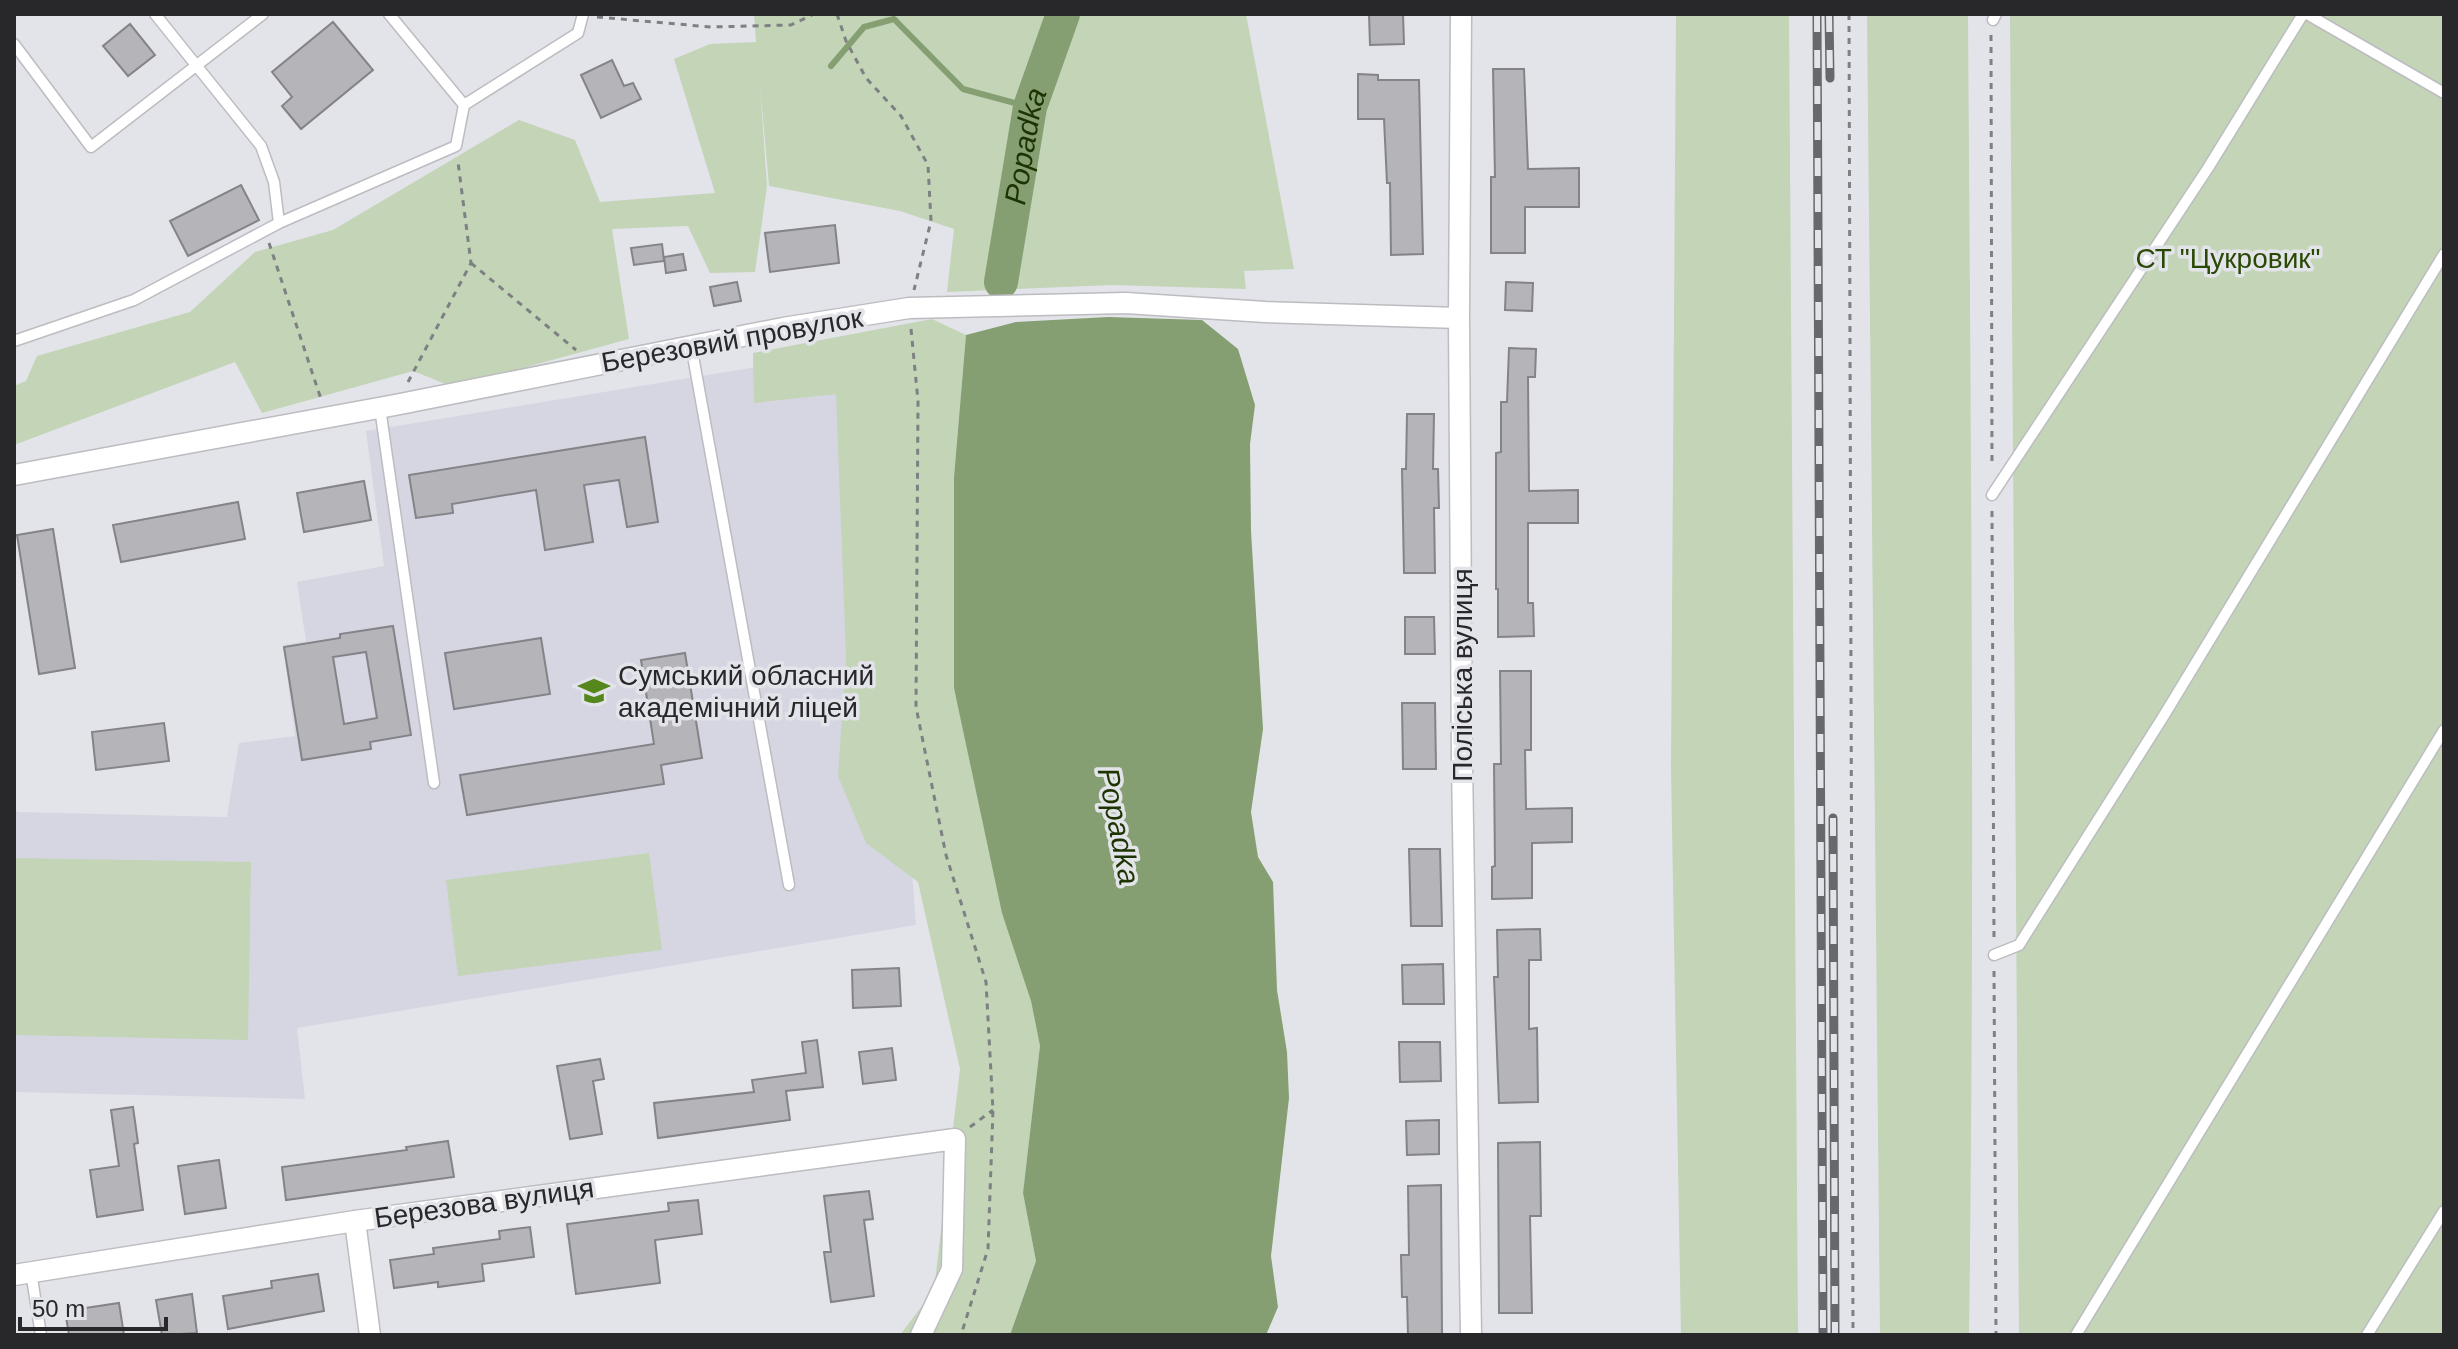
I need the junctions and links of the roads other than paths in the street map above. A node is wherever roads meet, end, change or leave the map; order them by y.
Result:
1 (155, 14) edge
2 (263, 14) edge
3 (389, 14) edge
4 (1461, 14) edge
5 (2305, 14) edge
6 (584, 15) edge
7 (14, 44) edge
8 (197, 66) junction
9 (2444, 93) edge
10 (464, 105) junction
11 (279, 223) junction
12 (2444, 254) edge
13 (1459, 318) junction
14 (14, 341) edge
15 (691, 345) junction
16 (388, 407) junction
17 (14, 475) edge
18 (1992, 495) road end
19 (2444, 730) edge
20 (434, 783) dead end
21 (789, 885) dead end
22 (1994, 955) road end
23 (2444, 1211) edge
24 (355, 1221) junction
25 (23, 1274) edge
26 (41, 1335) edge
27 (370, 1335) edge
28 (921, 1335) edge
29 (1471, 1335) edge
30 (2076, 1335) edge
31 (2367, 1335) edge

1 - 8 lane
2 - 8 lane
3 - 10 lane
4 - 13 street, Поліська вулиця
5 - 9 lane
5 - 18 lane
6 - 10 lane
7 - 8 lane
8 - 11 lane
10 - 11 lane
11 - 14 lane
12 - 22 lane
13 - 15 street, Березовий провулок
13 - 29 street, Поліська вулиця
15 - 16 street, Березовий провулок
15 - 21 lane
16 - 17 street, Березовий провулок
16 - 20 lane
19 - 30 lane
23 - 31 lane
24 - 25 street, Березова вулиця
24 - 27 street
24 - 28 street, Березова вулиця
25 - 26 lane

